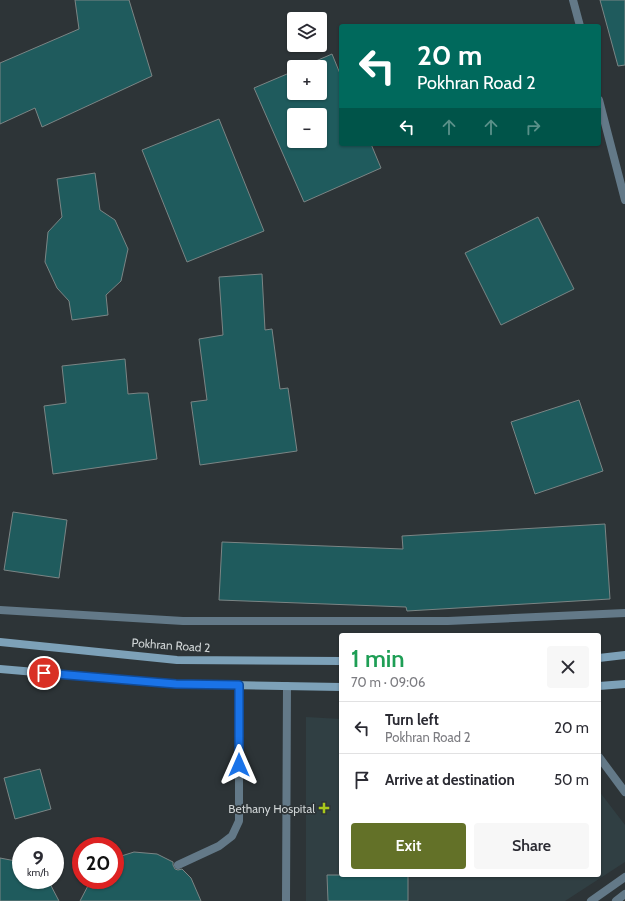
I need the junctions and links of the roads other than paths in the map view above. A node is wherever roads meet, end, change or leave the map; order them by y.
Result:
1 (573, 0) edge
2 (579, 24) edge
3 (601, 108) edge
4 (625, 200) edge
5 (0, 610) edge
6 (625, 612) edge
7 (0, 642) edge
8 (625, 655) edge
9 (601, 658) edge
10 (339, 662) edge
11 (0, 669) edge
12 (625, 684) edge
13 (239, 685) junction
14 (288, 686) junction
15 (601, 686) edge
16 (339, 687) edge
17 (601, 760) edge
18 (625, 792) edge
19 (178, 865) dead end
20 (625, 877) edge
21 (625, 894) edge
22 (286, 901) edge
23 (591, 901) edge
24 (616, 901) edge

1 - 2 street
3 - 4 street
5 - 6 street
7 - 10 main road, Pokhran Road 2
8 - 9 main road
11 - 13 main road
12 - 15 main road
13 - 14 main road
13 - 19 street
14 - 16 main road
14 - 22 street
17 - 18 street
20 - 23 street
21 - 24 street

